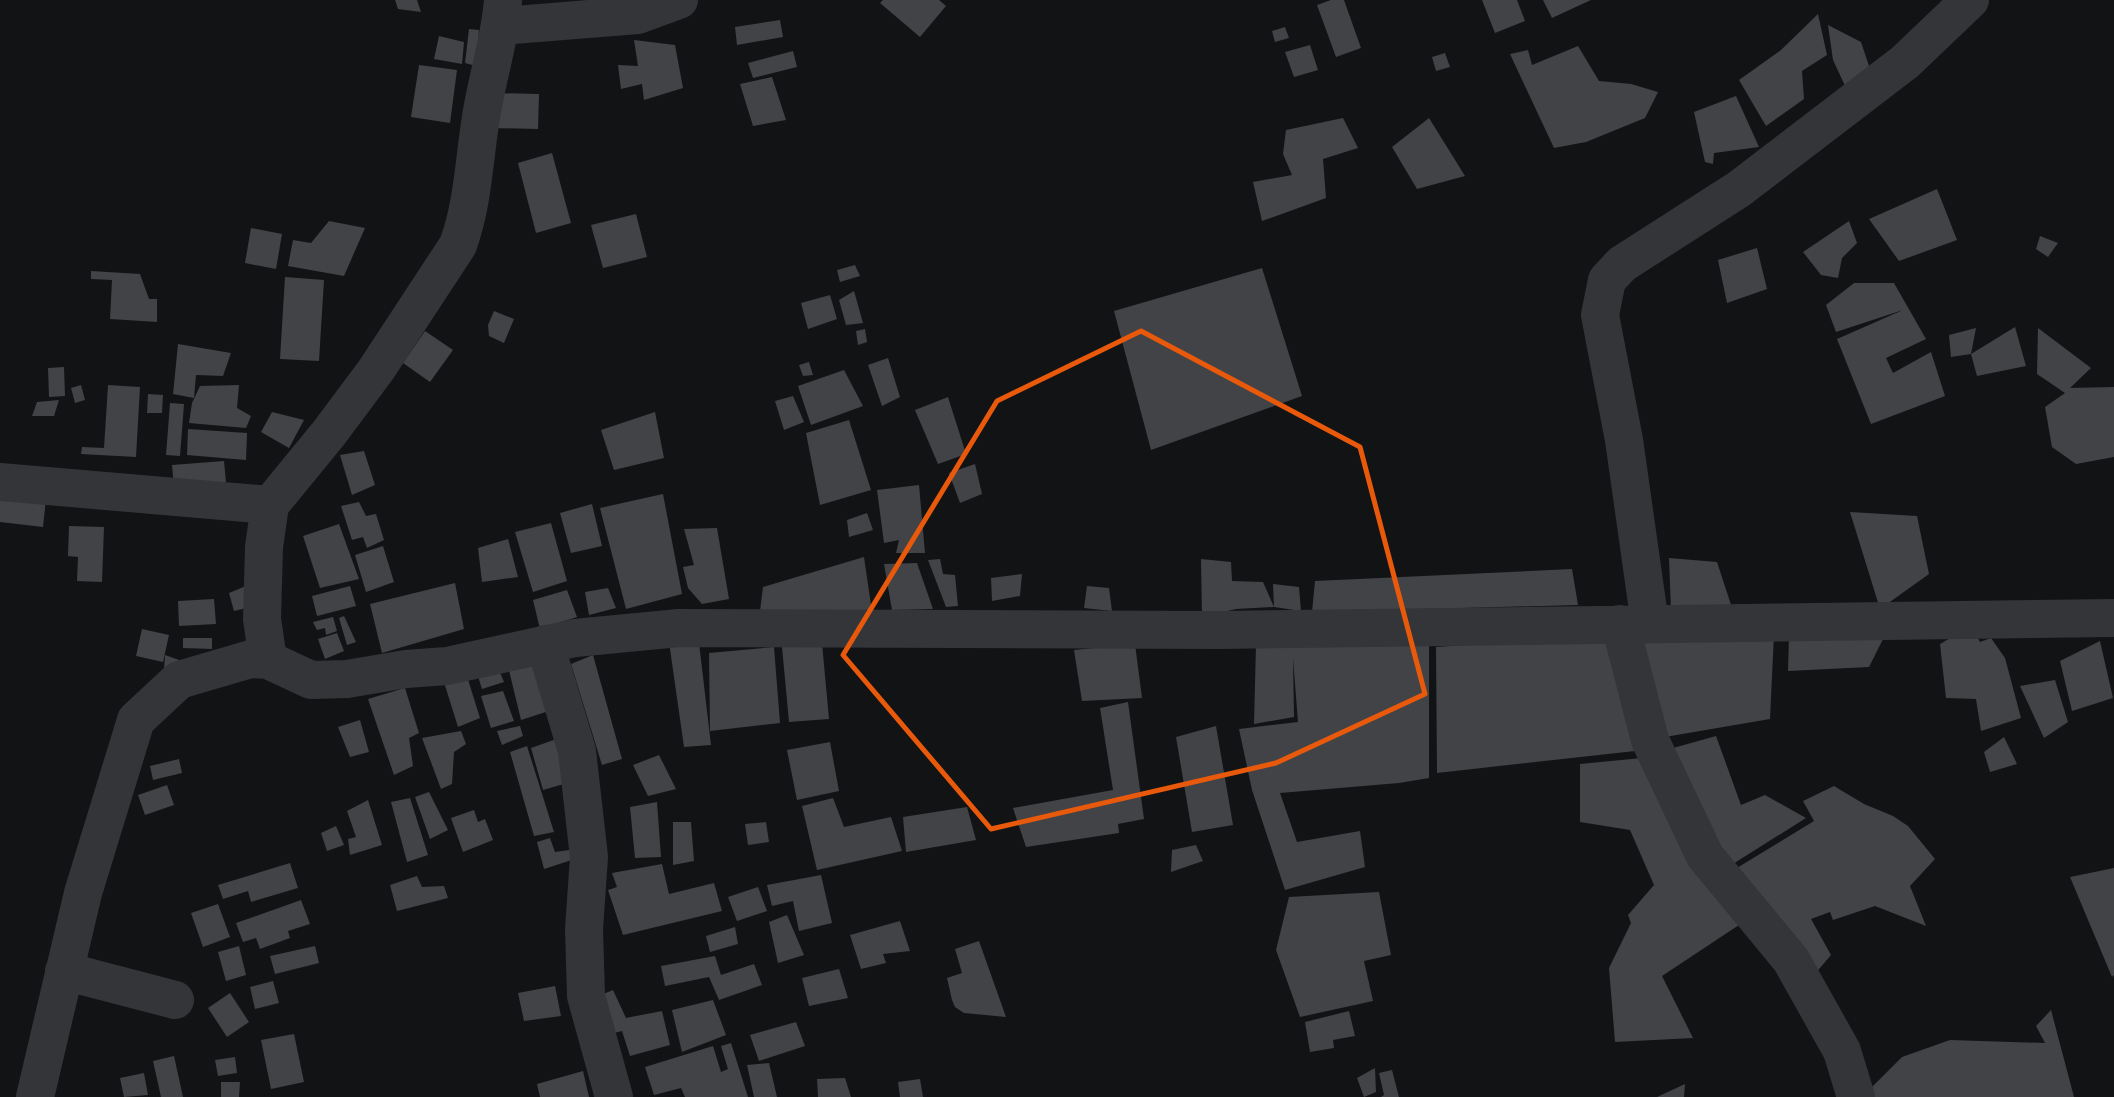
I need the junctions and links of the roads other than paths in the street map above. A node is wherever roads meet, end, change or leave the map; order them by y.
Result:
1 (680, 0) edge
2 (1970, 0) edge
3 (502, 13) edge
4 (0, 482) edge
5 (270, 505) junction
6 (2114, 618) edge
7 (1635, 624) junction
8 (545, 645) junction
9 (268, 660) junction
10 (64, 971) junction
11 (175, 1000) dead end
12 (34, 1097) edge
13 (614, 1097) edge
14 (1856, 1097) edge

1 - 3 street
2 - 7 street
3 - 5 street
4 - 5 street
5 - 9 street
6 - 7 street
7 - 8 street
7 - 14 street
8 - 9 street
8 - 13 street
9 - 10 street
10 - 11 street
10 - 12 street

